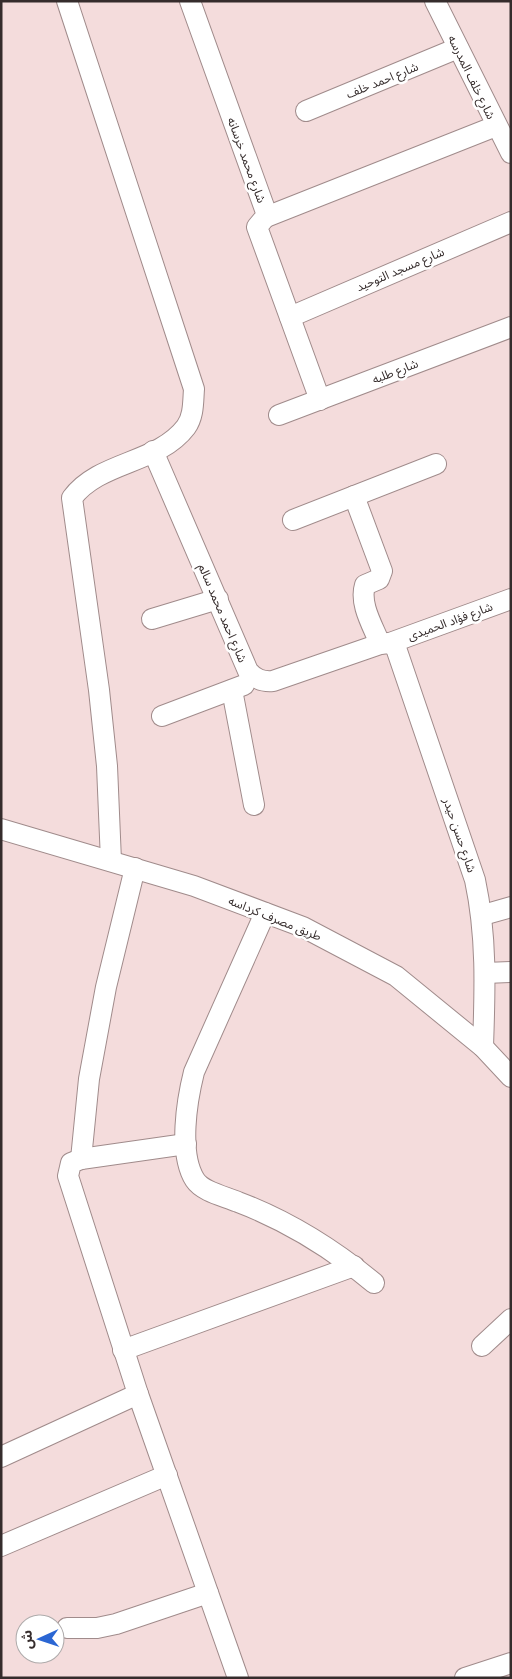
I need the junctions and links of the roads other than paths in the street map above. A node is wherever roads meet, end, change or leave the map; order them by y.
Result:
1 (67, 1) edge
2 (190, 1) edge
3 (435, 1) edge
4 (458, 48) junction
5 (306, 111) dead end
6 (496, 126) junction
7 (511, 152) edge
8 (266, 217) junction
9 (511, 222) edge
10 (290, 317) junction
11 (511, 327) edge
12 (320, 400) junction
13 (279, 415) dead end
14 (153, 451) junction
15 (436, 464) dead end
16 (354, 496) junction
17 (293, 520) dead end
18 (511, 598) edge
19 (218, 599) junction
20 (152, 619) dead end
21 (385, 643) junction
22 (259, 680) junction
23 (232, 690) junction
24 (162, 716) dead end
25 (254, 805) dead end
26 (1, 829) edge
27 (111, 861) junction
28 (135, 868) junction
29 (511, 907) edge
30 (266, 913) junction
31 (483, 915) junction
32 (511, 972) edge
33 (485, 973) junction
34 (483, 1048) junction
35 (511, 1077) edge
36 (186, 1144) junction
37 (81, 1159) junction
38 (354, 1266) junction
39 (374, 1283) dead end
40 (511, 1319) edge
41 (482, 1346) dead end
42 (124, 1350) junction
43 (138, 1394) junction
44 (1, 1456) edge
45 (168, 1475) junction
46 (1, 1546) edge
47 (208, 1593) junction
48 (67, 1628) dead end
49 (511, 1664) edge
50 (238, 1678) edge
51 (465, 1678) edge

1 - 14 street
2 - 8 street, شارع محمد خرسانه
3 - 4 street, شارع خلف المدرسه
4 - 5 street, شارع احمد خلف
4 - 6 street, شارع خلف المدرسه
6 - 7 street, شارع خلف المدرسه
6 - 8 street
8 - 10 street, شارع محمد خرسانه
9 - 10 street, شارع مسجد التوحيد
10 - 12 street, شارع محمد خرسانه
11 - 12 street, شارع طلبه
12 - 13 street, شارع طلبه
14 - 19 street, شارع احمد محمد سالم
14 - 27 street
15 - 16 street
16 - 17 street
16 - 21 street, شارع حسن حيدر
18 - 21 street, شارع فؤاد الحميدى
19 - 20 street
19 - 22 street, شارع احمد محمد سالم
21 - 22 street
21 - 31 street, شارع حسن حيدر
22 - 23 street
23 - 24 street
23 - 25 street
26 - 27 street, طريق مصرف كرداسه
27 - 28 street, طريق مصرف كرداسه
28 - 30 street, طريق مصرف كرداسه
28 - 37 street
29 - 31 street
30 - 34 street, طريق مصرف كرداسه
30 - 36 street
31 - 33 street, شارع حسن حيدر
32 - 33 street
33 - 34 street, شارع حسن حيدر
34 - 35 street, طريق مصرف كرداسه
36 - 37 street
36 - 38 street
37 - 42 street
38 - 39 street
38 - 42 street
40 - 41 street
42 - 43 street
43 - 44 street
43 - 45 street
45 - 46 street
45 - 47 street
47 - 48 street
47 - 50 street
49 - 51 street

